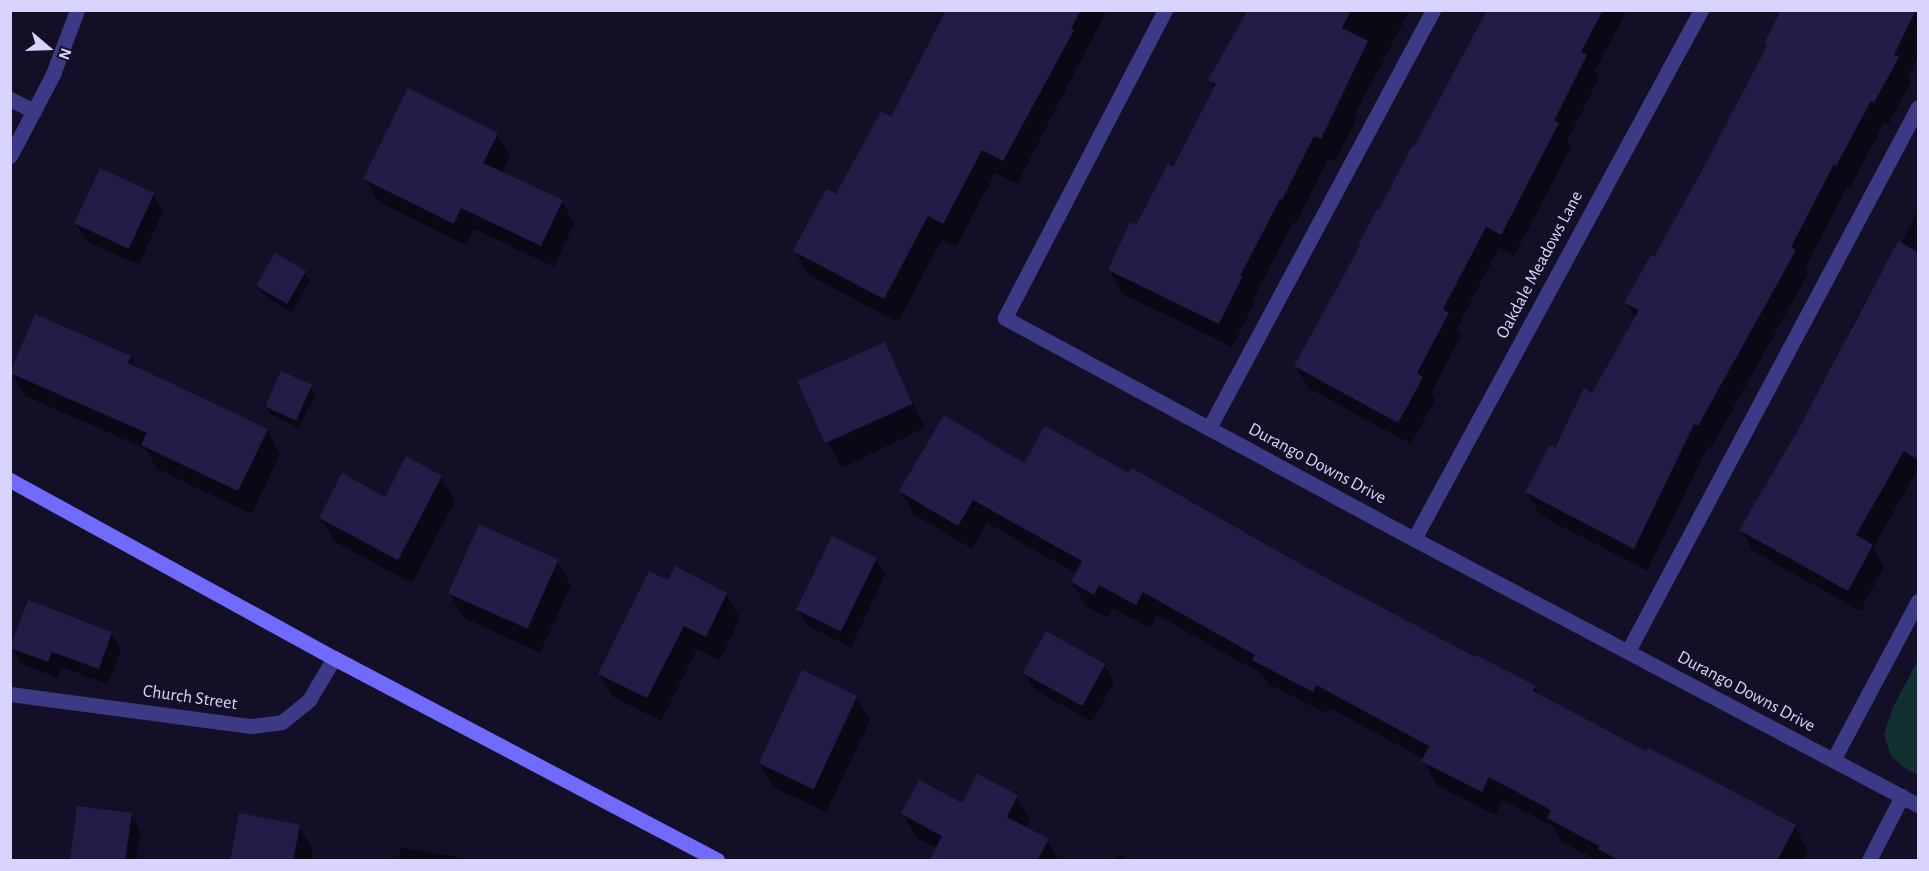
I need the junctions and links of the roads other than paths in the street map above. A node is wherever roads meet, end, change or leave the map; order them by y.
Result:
1 (77, 10) edge
2 (1166, 10) edge
3 (1433, 10) edge
4 (1701, 10) edge
5 (10, 99) edge
6 (1918, 107) edge
7 (34, 111) junction
8 (10, 156) edge
9 (1209, 428) junction
10 (10, 480) edge
11 (1414, 539) junction
12 (1918, 601) edge
13 (1628, 651) junction
14 (334, 658) junction
15 (10, 693) edge
16 (1833, 760) junction
17 (1902, 796) junction
18 (1918, 805) edge
19 (717, 861) edge
20 (1869, 861) edge

1 - 7 street
2 - 9 street, Durango Downs Drive
3 - 9 street
4 - 11 street, Oakdale Meadows Lane
5 - 7 street
6 - 13 street
7 - 8 street
9 - 11 street, Durango Downs Drive
10 - 14 main road
11 - 13 street, Durango Downs Drive
12 - 16 street
13 - 16 street, Durango Downs Drive
14 - 15 street, Church Street
14 - 19 main road
16 - 17 street, Durango Downs Drive
17 - 18 street, Durango Downs Drive
17 - 20 street

